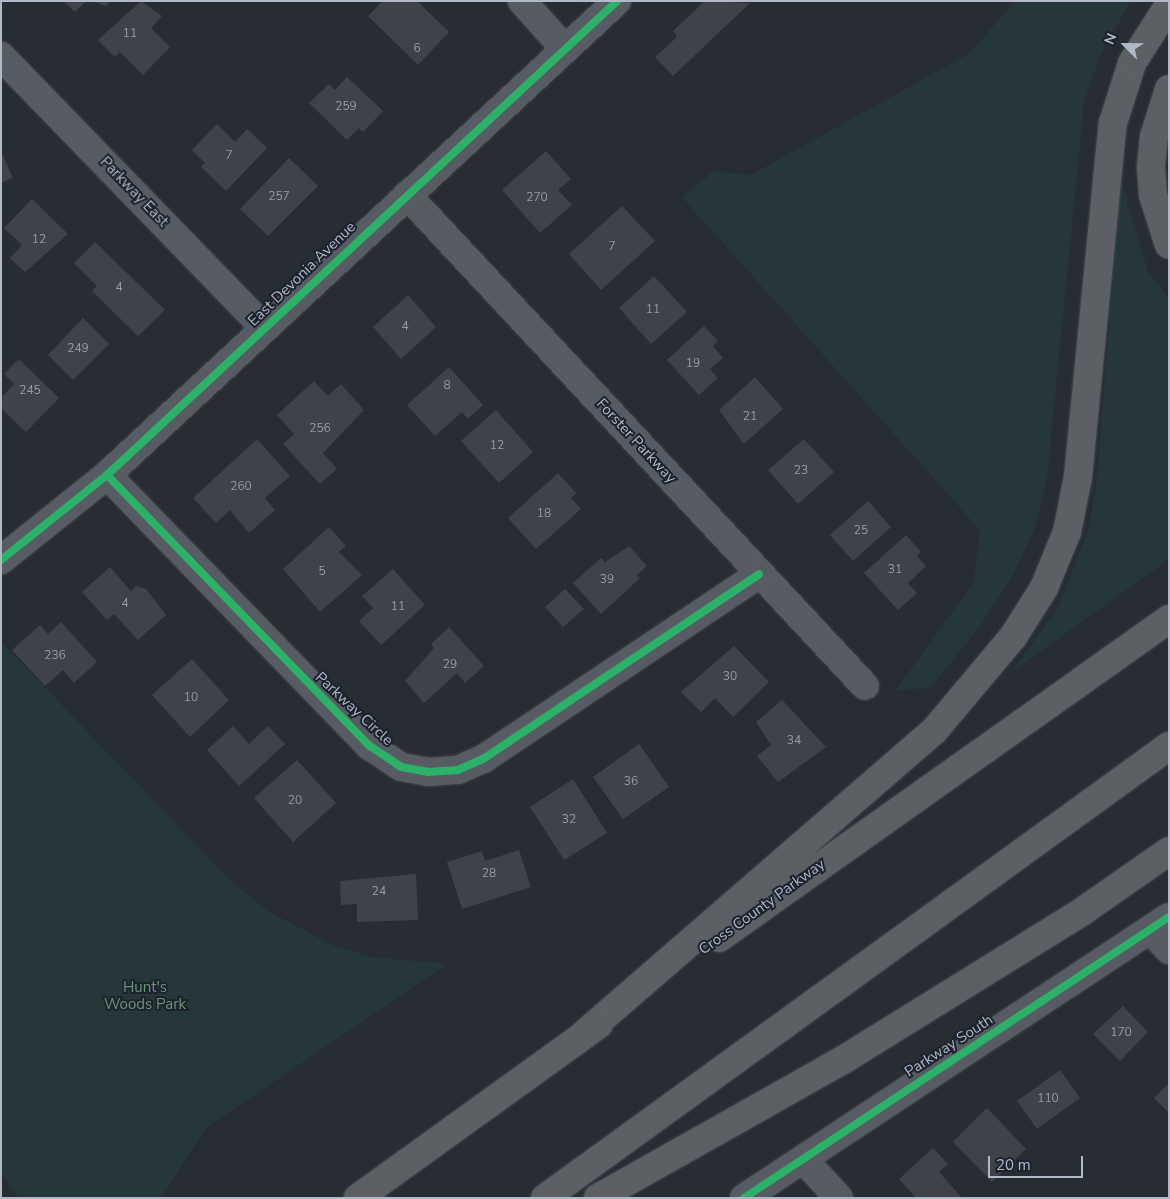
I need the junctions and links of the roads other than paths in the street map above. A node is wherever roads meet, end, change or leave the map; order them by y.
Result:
1 (522, 1) edge
2 (617, 1) edge
3 (1169, 6) edge
4 (566, 49) junction
5 (3, 60) edge
6 (1169, 89) edge
7 (407, 194) junction
8 (1169, 245) edge
9 (265, 328) junction
10 (107, 475) junction
11 (1, 560) edge
12 (759, 574) junction
13 (1169, 619) edge
14 (865, 686) dead end
15 (1169, 746) edge
16 (1169, 851) edge
17 (1159, 924) edge
18 (1169, 950) edge
19 (584, 1034) junction
20 (804, 1159) junction
21 (358, 1198) edge
22 (545, 1198) edge
23 (598, 1198) edge
24 (744, 1198) edge
25 (839, 1198) edge

1 - 4 street
2 - 4 street, East Devonia Avenue
3 - 19 highway
4 - 7 street, East Devonia Avenue
5 - 9 street, Parkway East
6 - 8 highway
7 - 9 street, East Devonia Avenue
7 - 12 street, Forster Parkway
9 - 10 street, East Devonia Avenue
10 - 11 street, East Devonia Avenue
10 - 12 street, Parkway Circle
12 - 14 street, Forster Parkway
13 - 19 highway, Cross County Parkway
15 - 22 highway
16 - 23 highway
17 - 18 street
17 - 20 street, Parkway South
19 - 21 highway, Cross County Parkway
20 - 24 street, Parkway South
20 - 25 street

